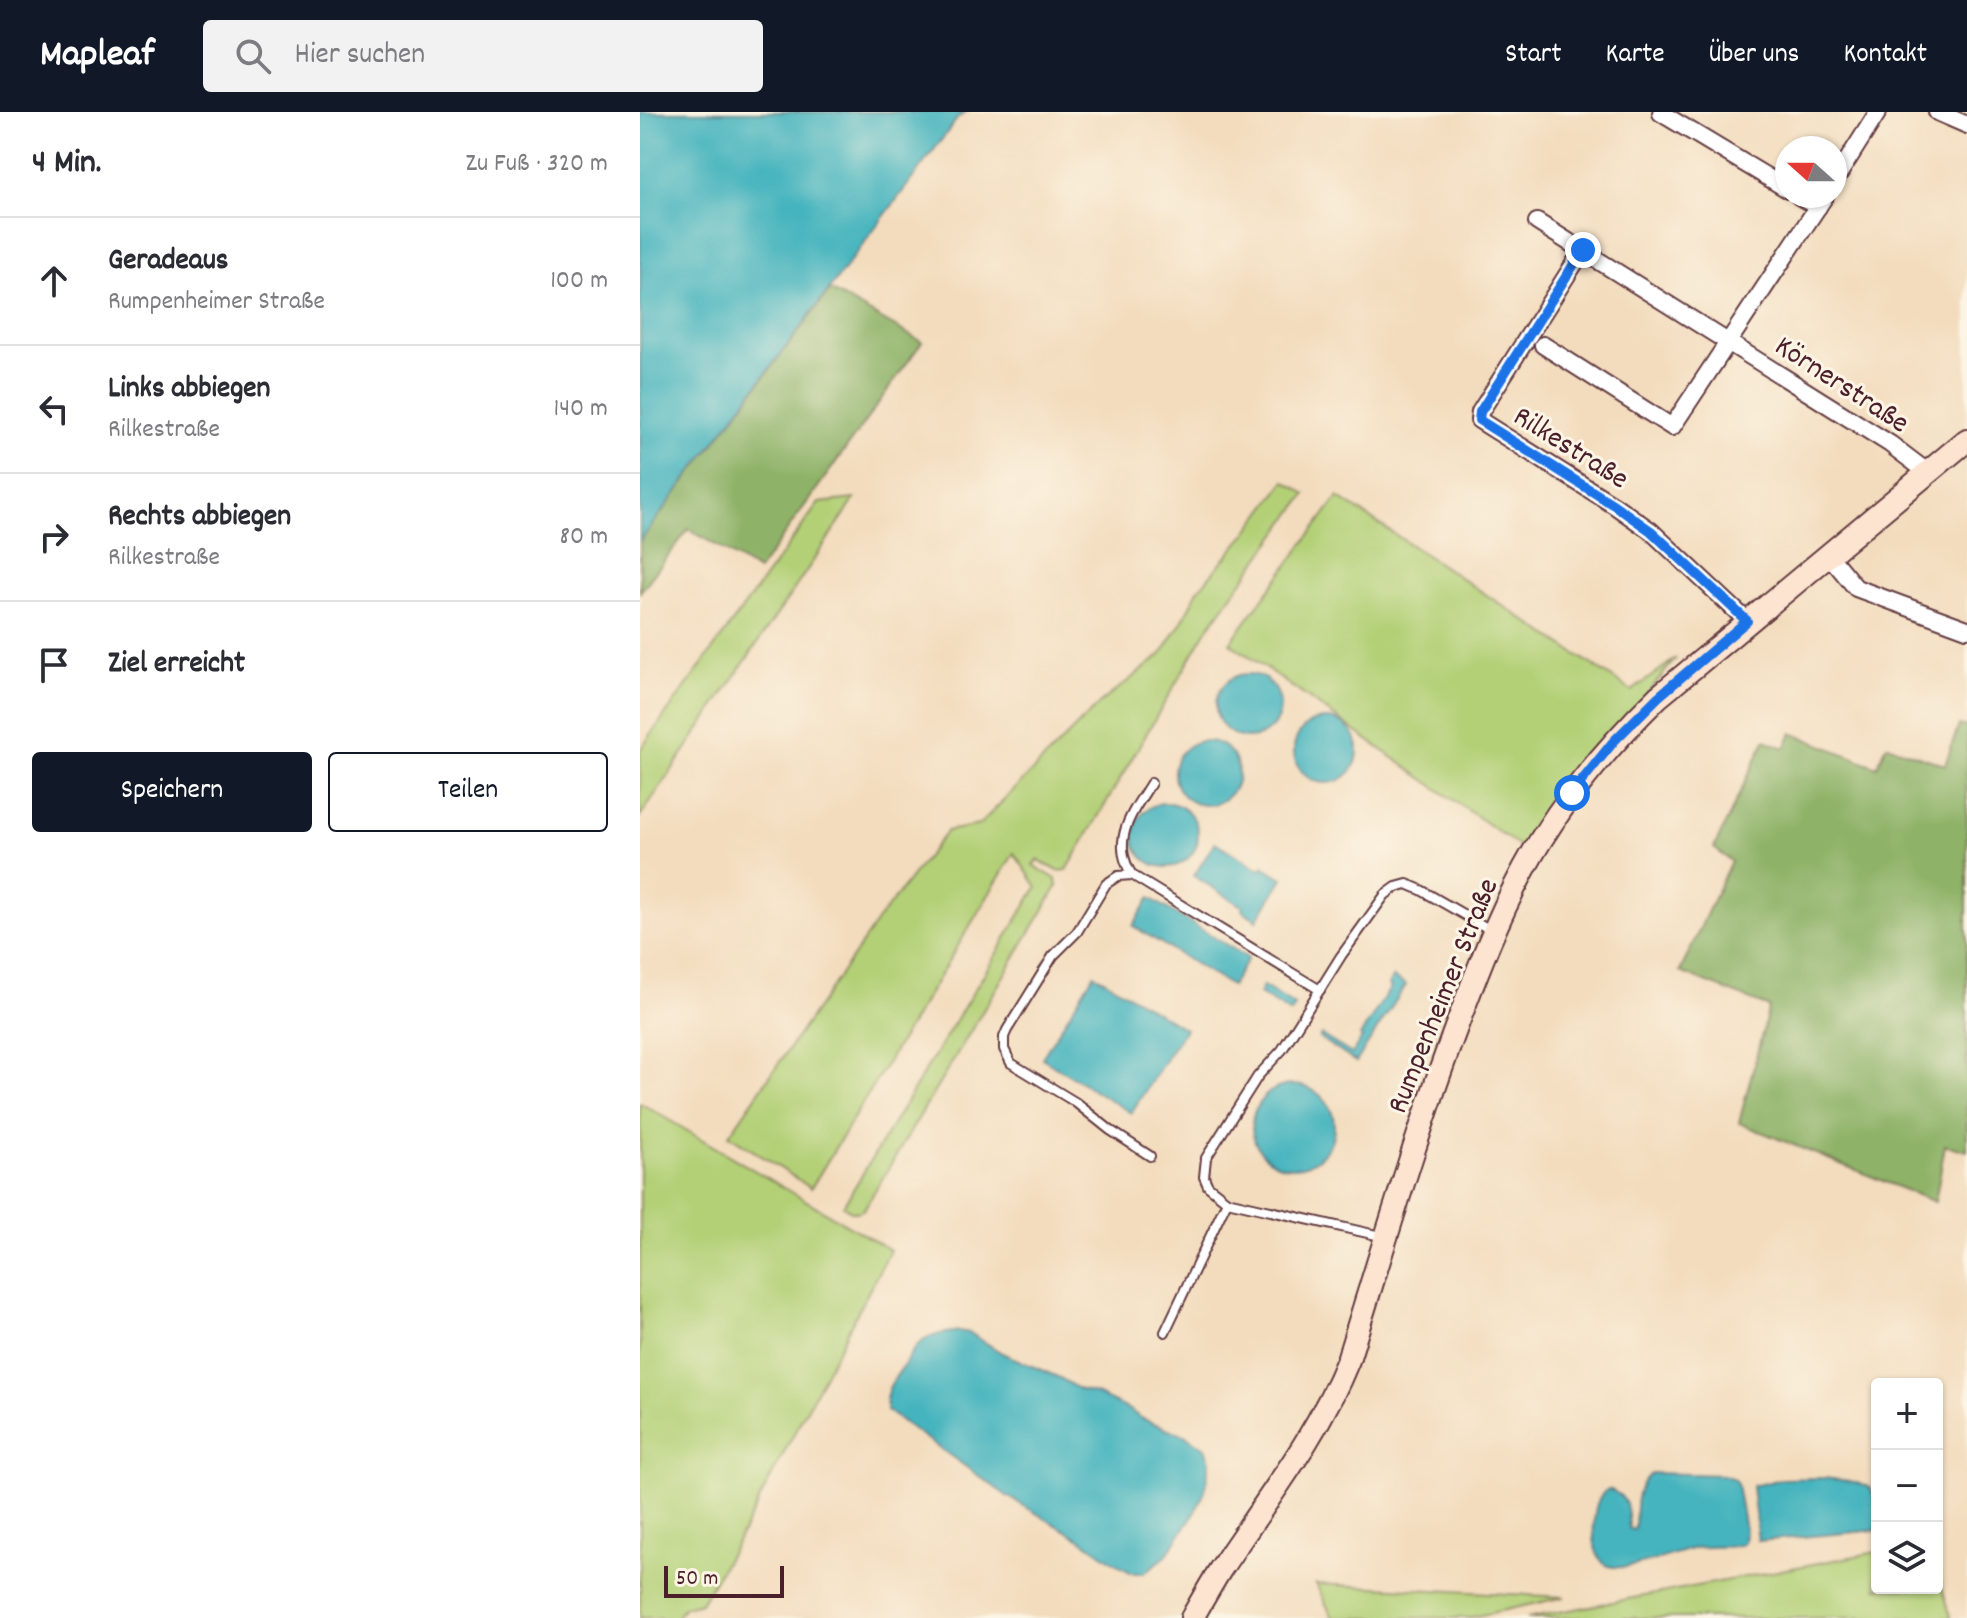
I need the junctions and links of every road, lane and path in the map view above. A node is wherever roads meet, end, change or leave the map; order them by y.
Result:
1 (1878, 112) edge
2 (1937, 112) edge
3 (1661, 113) edge
4 (1967, 125) edge
5 (1847, 161) edge
6 (1775, 182) edge
7 (1817, 208) edge
8 (1537, 222) dead end
9 (1583, 250) junction
10 (1729, 343) junction
11 (1543, 345) dead end
12 (1967, 440) edge
13 (1927, 472) junction
14 (1828, 554) junction
15 (1747, 621) junction
16 (1967, 629) edge
17 (1151, 783) dead end
18 (1132, 875) junction
19 (1494, 932) junction
20 (1320, 990) junction
21 (1150, 1156) dead end
22 (1227, 1201) junction
23 (1386, 1237) junction
24 (1165, 1332) dead end
25 (1192, 1618) edge

1 - 5 street
2 - 4 street
3 - 6 street
7 - 10 street
8 - 9 street, Körnerstraße
9 - 10 street, Körnerstraße
9 - 15 street, Rilkestraße
10 - 11 street, Körnerstraße
10 - 13 street, Körnerstraße
12 - 13 street, Rumpenheimer Straße
13 - 14 street, Rumpenheimer Straße
14 - 15 street, Rumpenheimer Straße
14 - 16 street
15 - 19 street, Rumpenheimer Straße
17 - 18 lane
18 - 20 lane
18 - 21 lane
19 - 20 lane
19 - 23 street, Rumpenheimer Straße
20 - 22 lane
22 - 23 lane
22 - 24 lane
23 - 25 street, Rumpenheimer Straße

